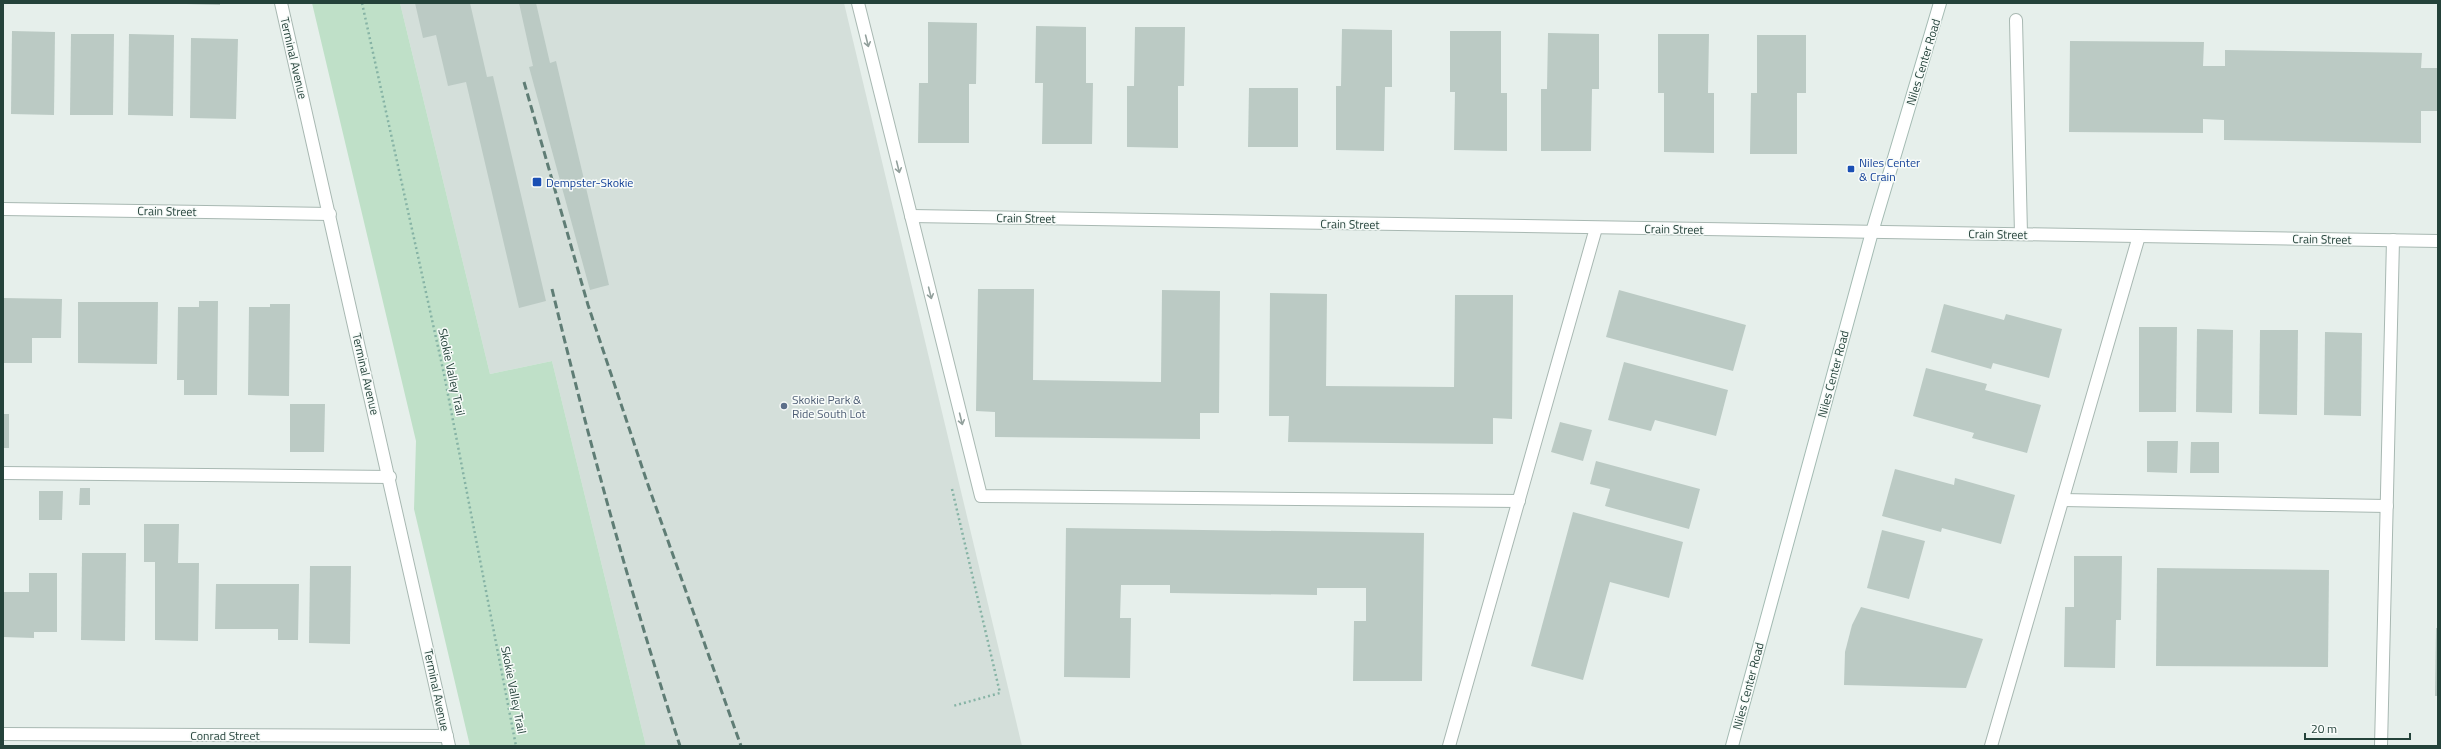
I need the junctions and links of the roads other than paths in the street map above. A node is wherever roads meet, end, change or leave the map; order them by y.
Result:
1 (281, 3) edge
2 (858, 3) edge
3 (1940, 3) edge
4 (2016, 20) dead end
5 (3, 209) edge
6 (330, 214) junction
7 (910, 216) junction
8 (1596, 228) junction
9 (1872, 232) junction
10 (2021, 234) junction
11 (2139, 236) junction
12 (2393, 240) junction
13 (2438, 241) edge
14 (3, 473) edge
15 (390, 477) junction
16 (2063, 500) junction
17 (1519, 501) junction
18 (2387, 506) junction
19 (3, 734) edge
20 (448, 741) edge
21 (1449, 746) edge
22 (1732, 746) edge
23 (1991, 746) edge
24 (2381, 746) edge

1 - 6 street, Terminal Avenue
2 -> 7 street
3 - 9 street, Niles Center Road
4 - 10 street
5 - 6 street, Crain Street
6 - 15 street, Terminal Avenue
7 - 8 street, Crain Street
7 -> 17 street
8 - 9 street, Crain Street
8 - 17 street
9 - 10 street, Crain Street
9 - 22 street, Niles Center Road
10 - 11 street, Crain Street
11 - 12 street, Crain Street
11 - 16 street
12 - 13 street, Crain Street
12 - 18 street
14 - 15 street
15 - 20 street, Terminal Avenue
16 - 18 street
16 - 23 street
17 - 21 street
18 - 24 street
19 - 20 street, Conrad Street

